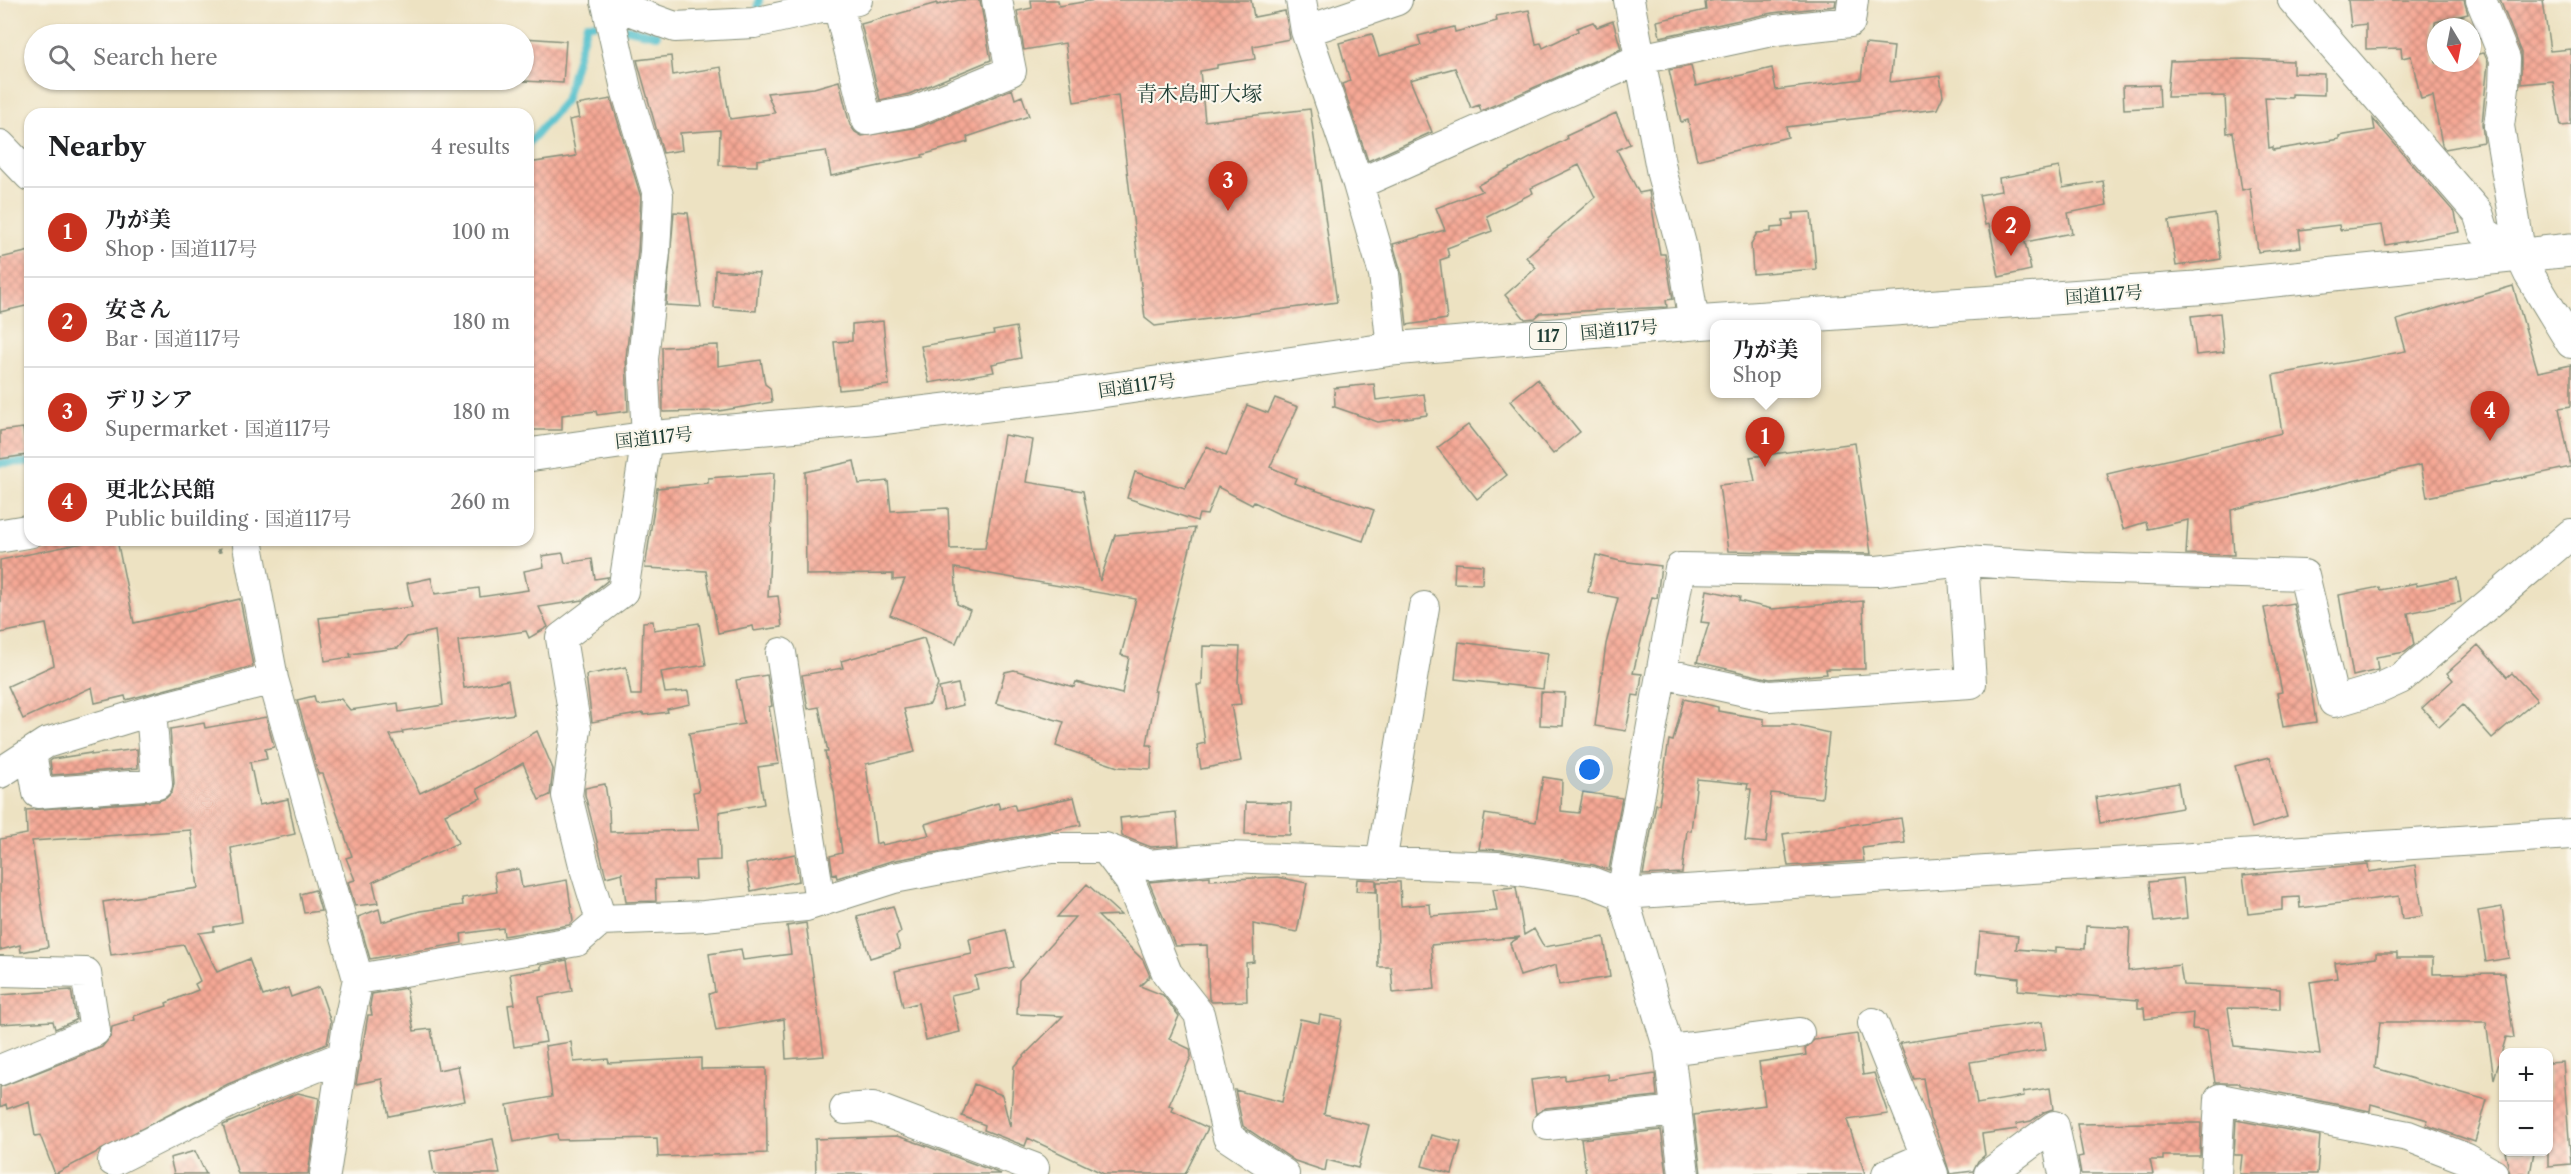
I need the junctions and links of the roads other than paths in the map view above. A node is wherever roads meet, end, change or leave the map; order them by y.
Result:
1 (998, 0) edge
2 (1301, 0) edge
3 (1397, 0) edge
4 (1629, 0) edge
5 (1853, 0) edge
6 (2293, 0) edge
7 (2481, 0) edge
8 (606, 1) edge
9 (848, 3) edge
10 (1306, 31) junction
11 (1640, 59) junction
12 (0, 146) edge
13 (24, 170) edge
14 (1358, 184) junction
15 (2571, 250) edge
16 (2521, 256) junction
17 (1737, 320) edge
18 (1710, 322) edge
19 (1694, 323) junction
20 (2571, 343) edge
21 (1392, 349) junction
22 (647, 438) junction
23 (534, 454) edge
24 (24, 532) edge
25 (2571, 534) edge
26 (0, 536) edge
27 (248, 546) edge
28 (1963, 561) junction
29 (1424, 607) dead end
30 (781, 653) dead end
31 (1662, 672) junction
32 (273, 679) junction
33 (151, 711) junction
34 (31, 753) junction
35 (0, 774) edge
36 (2571, 834) edge
37 (1105, 849) junction
38 (1381, 863) junction
39 (1622, 894) junction
40 (820, 901) junction
41 (601, 920) junction
42 (0, 971) edge
43 (358, 979) junction
44 (1873, 1023) dead end
45 (1799, 1033) dead end
46 (1670, 1050) junction
47 (344, 1056) junction
48 (0, 1070) edge
49 (845, 1109) dead end
50 (1677, 1111) junction
51 (1548, 1125) dead end
52 (1930, 1166) edge
53 (107, 1170) edge
54 (1038, 1172) edge
55 (325, 1174) edge
56 (1284, 1174) edge
57 (1684, 1174) edge
58 (1887, 1174) edge
59 (1989, 1174) edge
60 (2064, 1174) edge
61 (2216, 1174) edge
62 (2493, 1174) edge

1 - 9 street
2 - 10 street
3 - 10 street
4 - 11 street
5 - 11 street
6 - 16 street
7 - 16 street
8 - 9 street
8 - 22 street
10 - 14 street
11 - 14 street
11 - 19 street
12 - 13 street
14 - 21 street
15 - 16 highway, 国道117号 / 117
16 - 17 highway, 国道117号 / 117
16 - 20 street
18 - 19 highway, 国道117号 / 117
19 - 21 highway, 国道117号 / 117
21 - 22 highway, 国道117号 / 117
22 - 23 highway, 国道117号 / 117
22 - 41 street
24 - 26 highway
25 - 28 street
27 - 32 street
28 - 31 street
28 - 31 street
29 - 38 street
30 - 40 street
31 - 39 street
32 - 33 street
32 - 43 street
33 - 34 street
33 - 34 street
34 - 35 street
36 - 39 street
37 - 38 street
37 - 40 street
37 - 56 street
38 - 39 street
39 - 46 street
40 - 41 street
41 - 43 street
42 - 48 street
43 - 47 street
44 - 52 street
45 - 46 street
46 - 50 street
47 - 53 street
47 - 55 street
49 - 54 street
50 - 51 street
50 - 57 street
52 - 58 street
59 - 60 street
61 - 62 street

